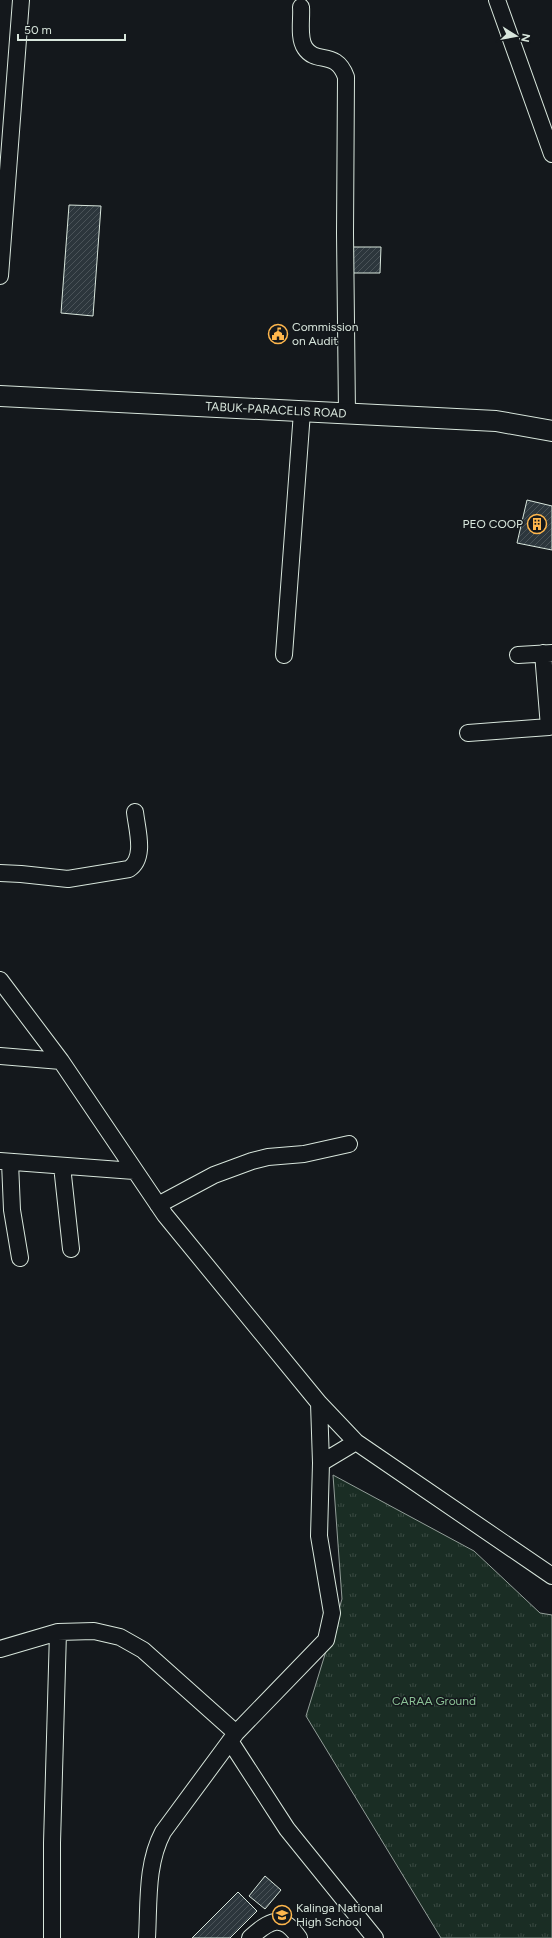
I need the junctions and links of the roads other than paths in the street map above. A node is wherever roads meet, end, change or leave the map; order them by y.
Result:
1 (21, 0) edge
2 (497, 0) edge
3 (301, 7) dead end
4 (552, 154) edge
5 (0, 276) edge
6 (0, 396) edge
7 (302, 412) junction
8 (347, 414) junction
9 (552, 430) edge
10 (548, 653) edge
11 (284, 655) dead end
12 (518, 655) dead end
13 (468, 733) dead end
14 (135, 812) dead end
15 (0, 873) edge
16 (0, 980) edge
17 (0, 1056) edge
18 (60, 1061) junction
19 (349, 1144) dead end
20 (5, 1162) edge
21 (62, 1166) junction
22 (134, 1171) junction
23 (158, 1205) junction
24 (71, 1249) dead end
25 (20, 1258) dead end
26 (319, 1403) junction
27 (356, 1442) junction
28 (320, 1463) junction
29 (552, 1576) edge
30 (58, 1632) junction
31 (0, 1649) edge
32 (233, 1737) junction
33 (52, 1938) edge
34 (147, 1938) edge
35 (250, 1938) edge
36 (299, 1938) edge
37 (375, 1938) edge

1 - 5 street
2 - 4 street
3 - 8 street
6 - 7 main road, TABUK-PARACELIS ROAD
7 - 8 main road, TABUK-PARACELIS ROAD
7 - 11 street
8 - 9 main road, TABUK-PARACELIS ROAD
10 - 12 street
10 - 13 street
14 - 15 street
16 - 18 street
17 - 18 street
18 - 22 street
19 - 23 street
20 - 21 street
20 - 25 street
21 - 22 street
21 - 24 street
22 - 23 street
23 - 26 street
26 - 27 street
26 - 28 street
27 - 28 street
27 - 29 street
28 - 32 street
30 - 31 street
30 - 32 street
30 - 33 street
32 - 34 street
32 - 37 street
35 - 36 street

